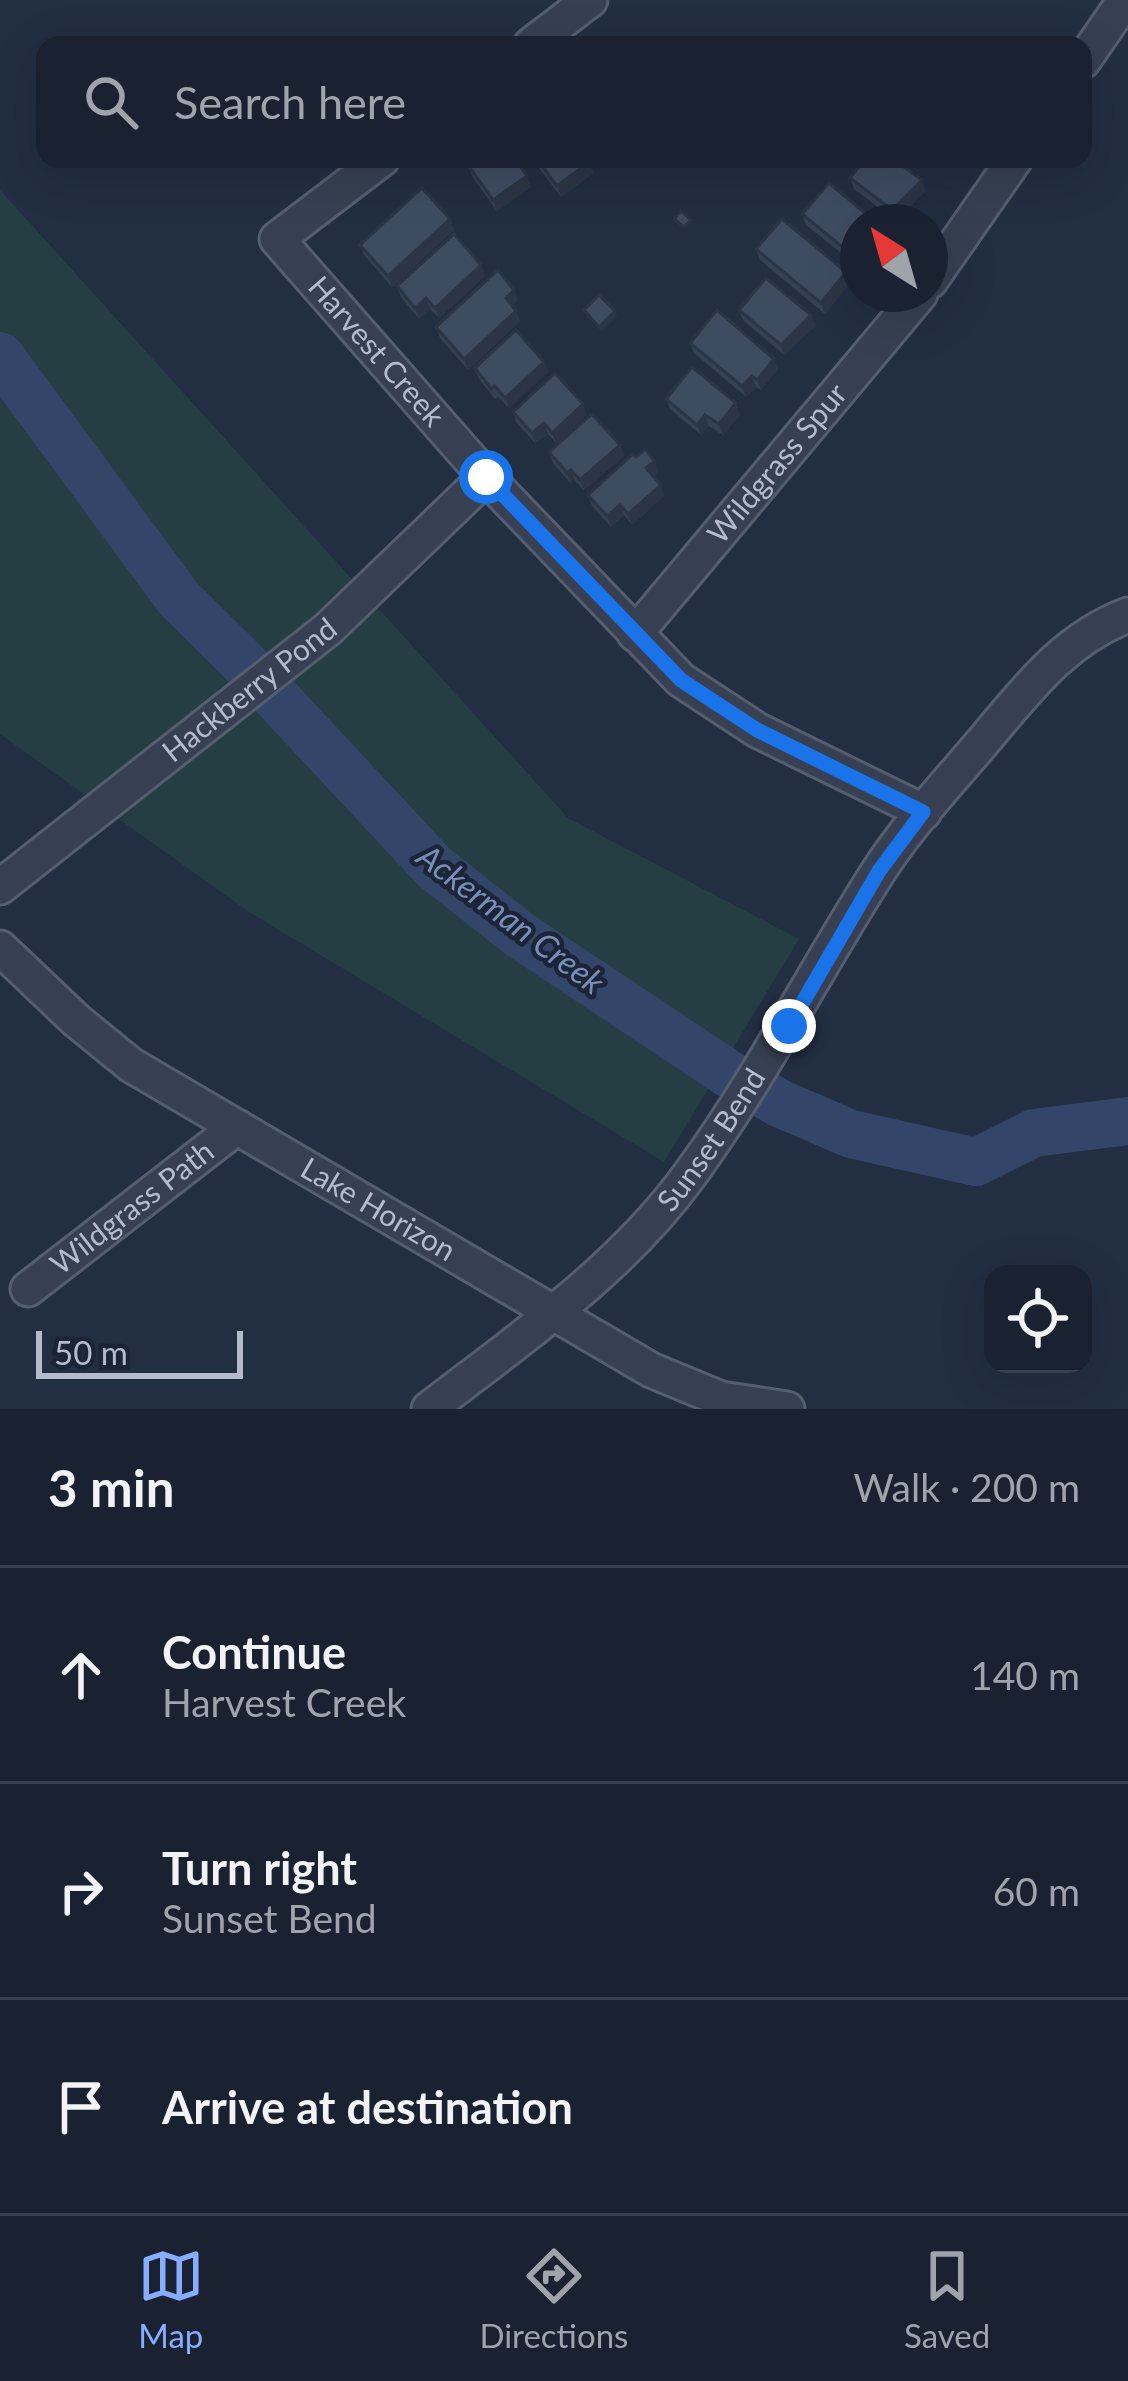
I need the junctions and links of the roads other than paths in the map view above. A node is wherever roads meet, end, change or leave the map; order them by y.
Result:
1 (590, 0) edge
2 (1125, 0) edge
3 (543, 36) edge
4 (1092, 48) edge
5 (370, 168) edge
6 (1009, 168) edge
7 (948, 255) edge
8 (905, 312) edge
9 (486, 477) junction
10 (1128, 615) edge
11 (635, 634) junction
12 (923, 812) junction
13 (0, 887) edge
14 (0, 948) edge
15 (237, 1127) junction
16 (28, 1289) dead end
17 (553, 1313) junction
18 (429, 1409) edge
19 (787, 1409) edge

1 - 3 street
2 - 4 street
5 - 9 street, Harvest Creek
6 - 7 street
8 - 11 street, Wildgrass Spur
9 - 11 street, Harvest Creek
9 - 13 street, Hackberry Pond
10 - 12 street, Sunset Bend
11 - 12 street, Harvest Creek
12 - 17 street, Sunset Bend
14 - 15 street, Lake Horizon
15 - 16 street, Wildgrass Path
15 - 17 street, Lake Horizon
17 - 18 street, Sunset Bend
17 - 19 street, Lake Horizon

